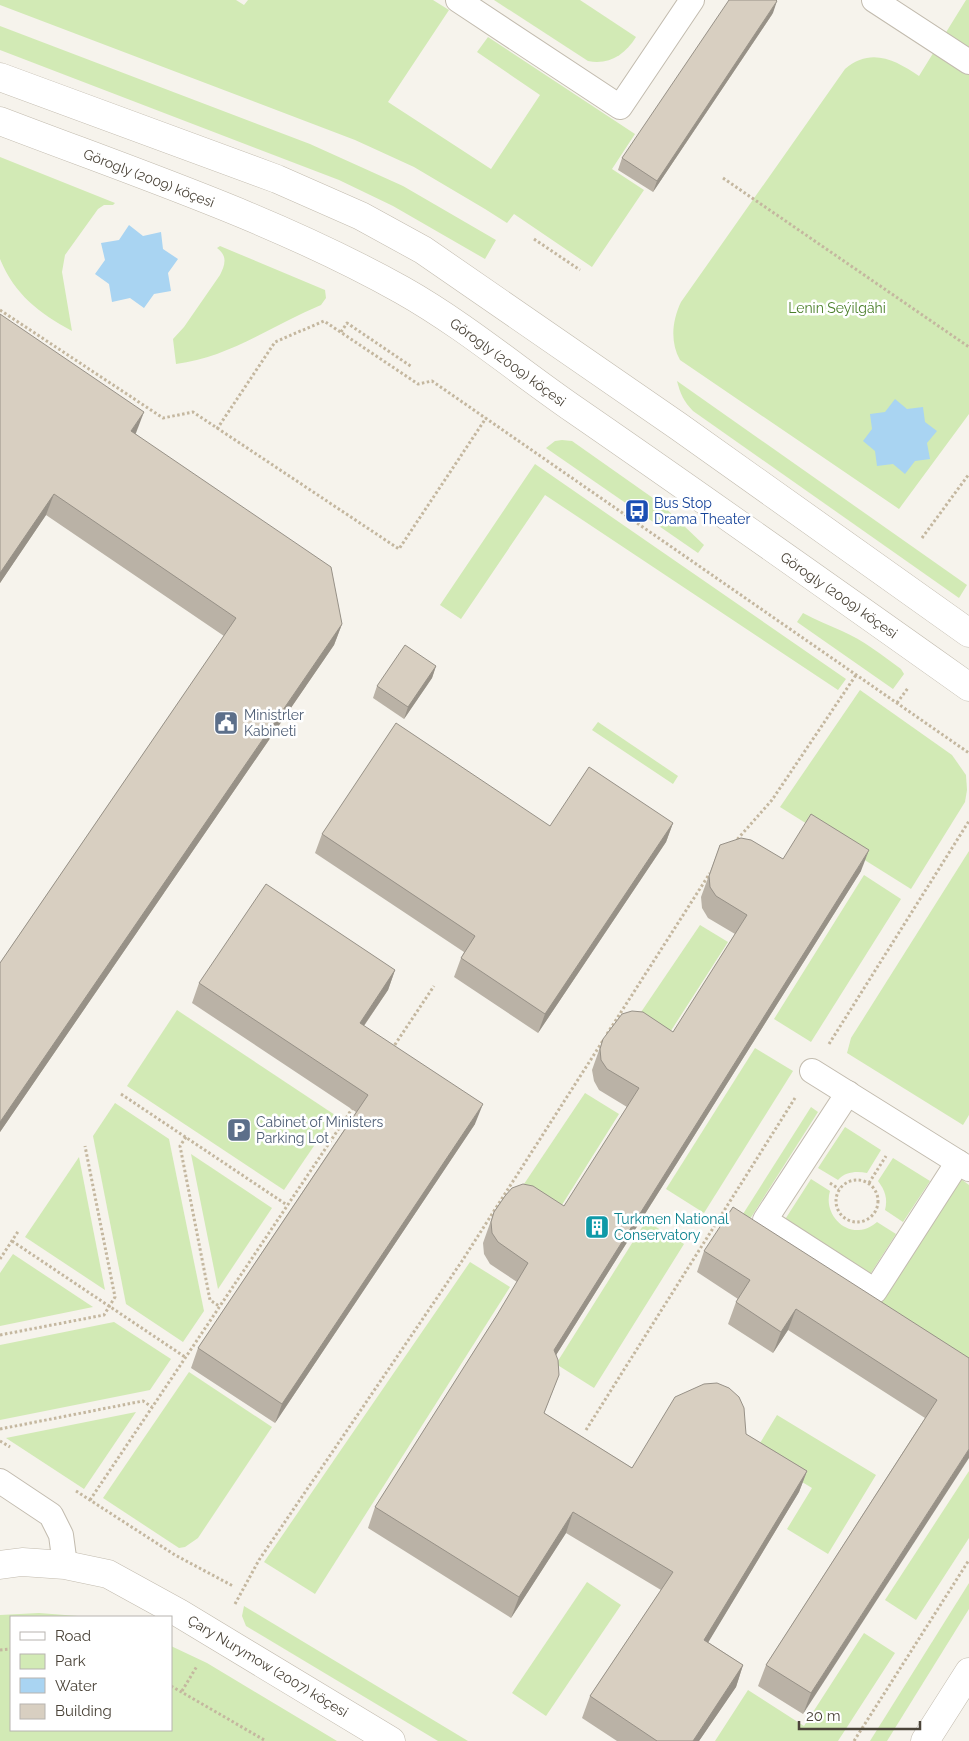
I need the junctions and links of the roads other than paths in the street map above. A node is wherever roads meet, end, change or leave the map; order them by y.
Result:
1 (458, 0) edge
2 (692, 0) edge
3 (874, 0) edge
4 (969, 62) edge
5 (0, 77) edge
6 (0, 121) edge
7 (969, 633) edge
8 (969, 687) edge
9 (812, 1071) road end
10 (848, 1093) junction
11 (964, 1166) edge
12 (0, 1481) edge
13 (0, 1565) edge
14 (65, 1565) junction
15 (969, 1672) edge
16 (391, 1741) edge
17 (926, 1741) edge

1 - 2 lane
3 - 4 lane
5 - 7 street
6 - 8 street, Görogly (2009) köçesi
9 - 10 lane
10 - 11 lane
10 - 11 lane
12 - 14 lane
13 - 14 street, Çary Nurymow (2007) köçesi
14 - 16 street, Çary Nurymow (2007) köçesi
15 - 17 street

